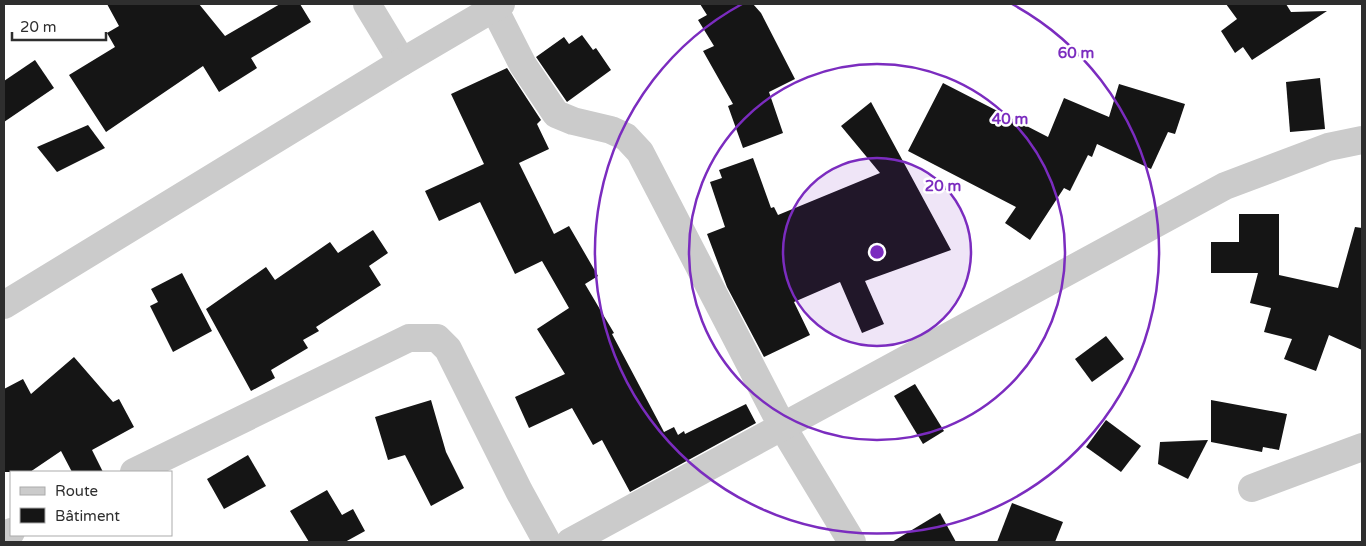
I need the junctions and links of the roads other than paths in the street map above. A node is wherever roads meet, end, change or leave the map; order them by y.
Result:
1 (367, 4) edge
2 (497, 6) edge
3 (402, 62) junction
4 (1362, 140) edge
5 (4, 305) edge
6 (782, 426) junction
7 (1362, 447) edge
8 (136, 471) edge
9 (1252, 488) dead end
10 (547, 542) edge
11 (570, 542) edge
12 (852, 542) edge

1 - 3 street
2 - 3 street
2 - 6 street
3 - 5 street
4 - 6 street
6 - 11 street
6 - 12 street
7 - 9 street
8 - 10 street

